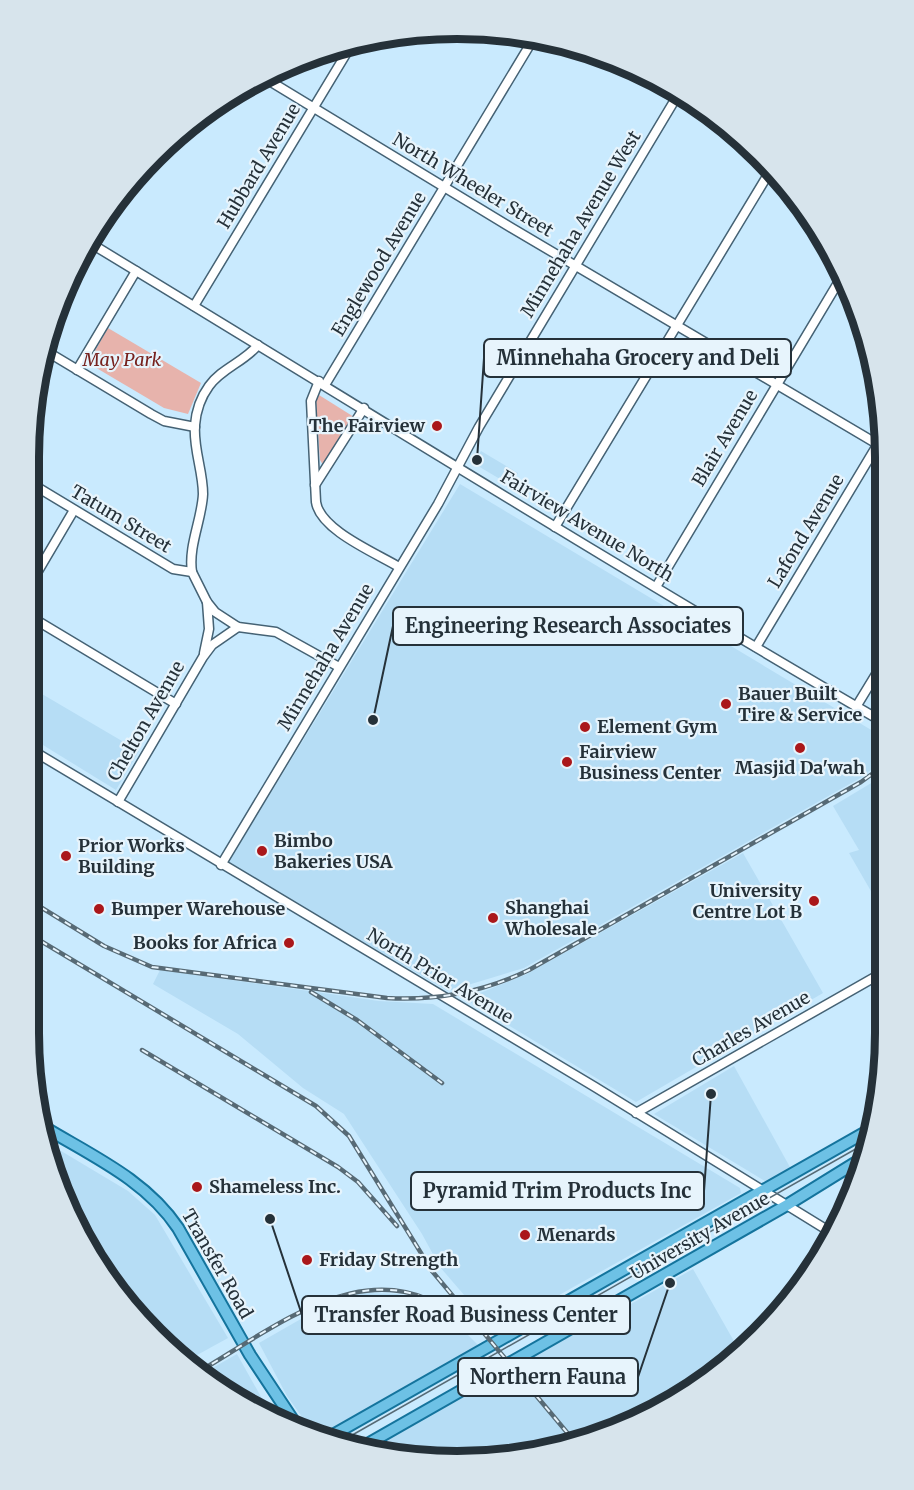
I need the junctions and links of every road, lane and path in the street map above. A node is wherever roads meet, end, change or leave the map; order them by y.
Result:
1 (529, 46) edge
2 (346, 54) edge
3 (272, 82) edge
4 (675, 100) edge
5 (314, 108) junction
6 (767, 176) edge
7 (445, 187) junction
8 (96, 247) edge
9 (576, 266) junction
10 (136, 271) junction
11 (837, 284) edge
12 (194, 306) junction
13 (678, 325) junction
14 (258, 345) junction
15 (52, 355) edge
16 (77, 370) junction
17 (322, 383) junction
18 (777, 385) junction
19 (364, 408) junction
20 (195, 427) junction
21 (874, 442) edge
22 (875, 456) edge
23 (458, 466) junction
24 (315, 485) junction
25 (39, 488) edge
26 (74, 510) junction
27 (555, 526) junction
28 (399, 567) junction
29 (39, 569) edge
30 (192, 572) junction
31 (656, 587) junction
32 (207, 602) junction
33 (39, 622) edge
34 (238, 627) junction
35 (756, 647) junction
36 (203, 657) junction
37 (339, 667) junction
38 (875, 676) edge
39 (176, 704) junction
40 (856, 707) junction
41 (875, 718) edge
42 (39, 754) edge
43 (118, 802) junction
44 (221, 865) junction
45 (875, 977) edge
46 (636, 1113) junction
47 (51, 1131) edge
48 (863, 1134) edge
49 (854, 1164) edge
50 (764, 1190) junction
51 (787, 1205) junction
52 (826, 1229) edge
53 (290, 1416) edge
54 (336, 1433) edge
55 (371, 1442) edge

1 - 7 street, Englewood Avenue
2 - 5 street, Hubbard Avenue
3 - 5 street, North Wheeler Street
4 - 9 street, Minnehaha Avenue West
5 - 7 street, North Wheeler Street
5 - 12 street, Hubbard Avenue
6 - 13 street
7 - 9 street, North Wheeler Street
7 - 17 street, Englewood Avenue
8 - 10 street, Fairview Avenue North
9 - 13 street, North Wheeler Street
9 - 23 street, Minnehaha Avenue West
10 - 12 street, Fairview Avenue North
10 - 16 street
11 - 18 street, Blair Avenue
12 - 14 street, Fairview Avenue North
13 - 18 street, North Wheeler Street
13 - 27 street
14 - 17 street, Fairview Avenue North
14 - 20 street
15 - 16 street
16 - 20 street
17 - 19 street, Fairview Avenue North
17 - 24 street, Englewood Avenue
18 - 21 street, North Wheeler Street
18 - 31 street, Blair Avenue
19 - 23 street, Fairview Avenue North
19 - 24 street
20 - 30 street
22 - 35 street, Lafond Avenue
23 - 27 street, Fairview Avenue North
23 - 28 street, Minnehaha Avenue
24 - 28 street, Englewood Avenue
25 - 26 street, Tatum Street
26 - 29 street
26 - 30 street, Tatum Street
27 - 31 street, Fairview Avenue North
28 - 37 street, Minnehaha Avenue
30 - 32 street
31 - 35 street, Fairview Avenue North
32 - 34 street
32 - 36 street, Chelton Avenue
33 - 39 street
34 - 36 street, Chelton Avenue
34 - 37 street
35 - 40 street, Fairview Avenue North
36 - 39 street, Chelton Avenue
37 - 44 street, Minnehaha Avenue
38 - 40 street
39 - 43 street, Chelton Avenue
40 - 41 street, Fairview Avenue North
42 - 43 street, North Prior Avenue
43 - 44 street, North Prior Avenue
44 - 46 street, North Prior Avenue
45 - 46 street, Charles Avenue
46 - 50 street, North Prior Avenue
47 - 53 main road, Transfer Road
48 - 50 main road, University Avenue
49 - 51 main road, University Avenue
50 - 51 street, North Prior Avenue
50 - 54 main road, University Avenue
51 - 52 street, North Prior Avenue
51 - 55 main road, University Avenue

